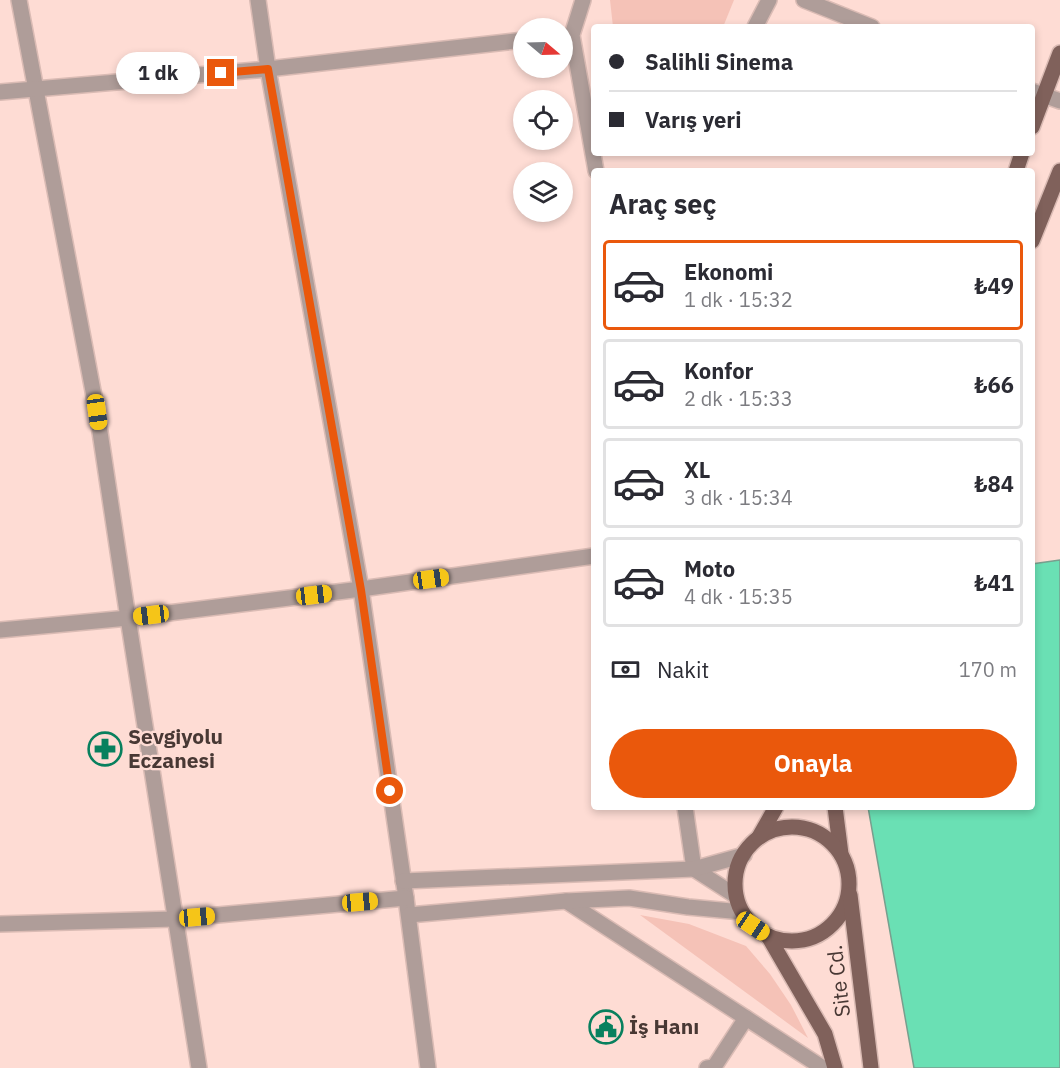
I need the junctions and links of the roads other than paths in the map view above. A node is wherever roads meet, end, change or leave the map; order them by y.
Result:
1 (19, 0) edge
2 (258, 0) edge
3 (582, 0) edge
4 (769, 0) edge
5 (804, 0) edge
6 (573, 21) edge
7 (757, 24) edge
8 (864, 24) edge
9 (513, 41) edge
10 (1060, 53) edge
11 (573, 61) edge
12 (268, 69) junction
13 (36, 90) junction
14 (0, 92) edge
15 (1038, 93) edge
16 (1060, 101) edge
17 (1035, 110) edge
18 (591, 138) edge
19 (1059, 176) edge
20 (1035, 234) edge
21 (591, 556) edge
22 (361, 590) junction
23 (128, 618) junction
24 (0, 630) edge
25 (685, 810) edge
26 (774, 810) edge
27 (835, 810) edge
28 (759, 837) junction
29 (841, 854) junction
30 (744, 855) junction
31 (694, 869) junction
32 (403, 881) junction
33 (849, 890) junction
34 (736, 896) junction
35 (406, 898) junction
36 (566, 901) junction
37 (742, 912) junction
38 (409, 915) junction
39 (174, 919) junction
40 (0, 924) edge
41 (768, 936) junction
42 (746, 1018) junction
43 (199, 1068) edge
44 (428, 1068) edge
45 (707, 1068) edge
46 (823, 1068) edge
47 (835, 1068) edge
48 (870, 1068) edge

1 - 13 street
2 - 12 street
3 - 6 street
4 - 7 street
5 - 8 street
9 - 12 street
10 - 15 main road
11 - 18 street
12 - 13 street
12 - 22 street
13 - 14 street
13 - 23 street
15 - 16 street
15 - 17 main road
19 - 20 main road
21 - 22 street
22 - 23 street
22 - 32 street
23 - 24 street
23 - 39 street
25 - 31 street
26 - 28 main road
27 - 29 main road
28 - 29 main road
28 - 30 main road
29 - 33 main road
30 - 31 street
30 - 34 main road
31 - 32 street
31 - 34 street
32 - 35 street
33 - 41 main road
33 - 48 main road, Site Cd.
34 - 37 main road
35 - 38 street
35 - 39 street
36 - 37 street
36 - 38 street
36 - 42 street
37 - 41 main road
38 - 44 street
39 - 40 street
39 - 43 street
41 - 47 main road
42 - 45 street
42 - 46 street

